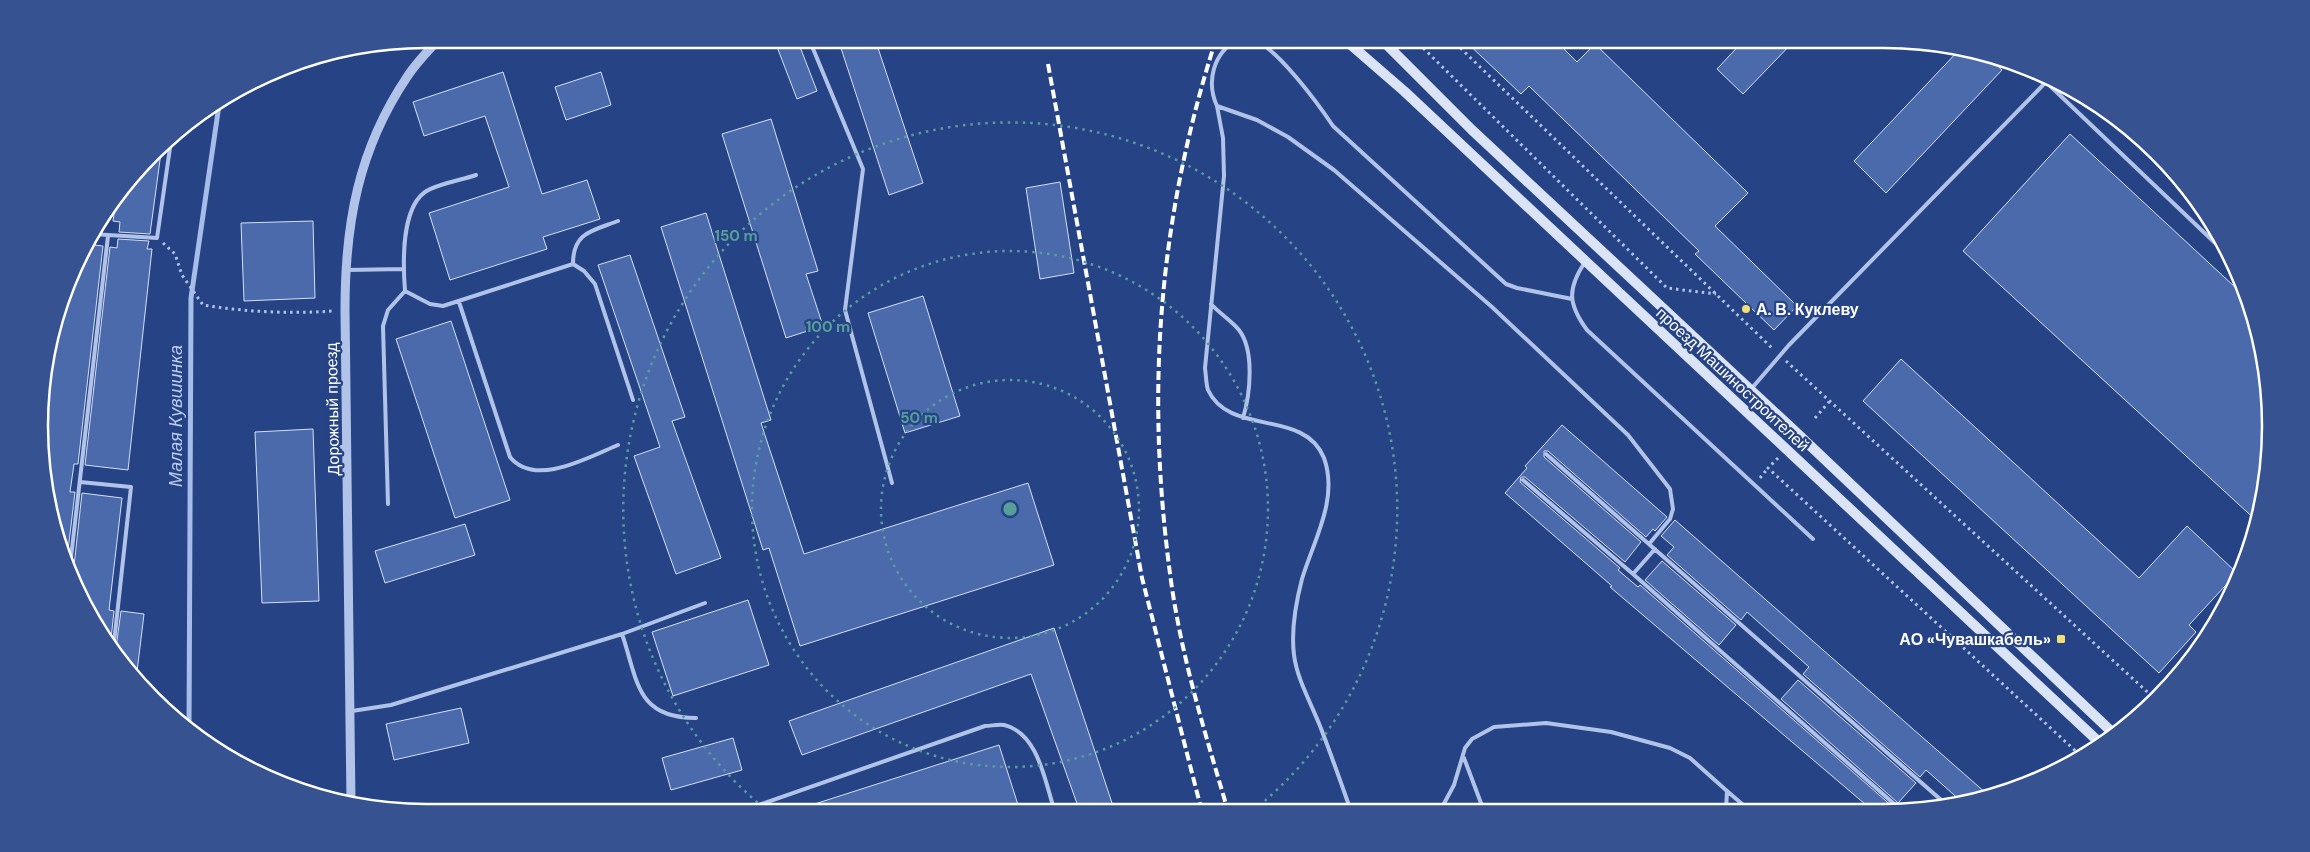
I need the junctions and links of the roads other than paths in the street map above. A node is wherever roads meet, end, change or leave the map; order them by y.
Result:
1 (430, 48) edge
2 (814, 48) edge
3 (1226, 48) edge
4 (1268, 48) edge
5 (1354, 48) edge
6 (1390, 48) edge
7 (2044, 84) edge
8 (2051, 87) edge
9 (1217, 106) junction
10 (170, 146) edge
11 (476, 175) dead end
12 (618, 221) dead end
13 (99, 235) edge
14 (108, 236) junction
15 (2212, 241) joint
16 (2216, 244) edge
17 (1599, 249) junction
18 (1585, 262) junction
19 (573, 264) junction
20 (403, 269) junction
21 (345, 270) junction
22 (405, 291) junction
23 (1572, 299) junction
24 (459, 302) junction
25 (1211, 304) junction
26 (1750, 390) junction
27 (633, 400) dead end
28 (1738, 405) junction
29 (1243, 418) junction
30 (618, 445) dead end
31 (331, 447) dead end
32 (348, 447) junction
33 (1546, 454) dead end
34 (1523, 480) dead end
35 (80, 482) junction
36 (892, 483) dead end
37 (388, 504) dead end
38 (1813, 539) dead end
39 (1649, 544) junction
40 (1655, 549) junction
41 (71, 557) edge
42 (1633, 574) junction
43 (705, 603) dead end
44 (622, 634) junction
45 (114, 640) edge
46 (352, 711) junction
47 (696, 718) dead end
48 (2109, 730) edge
49 (2096, 739) edge
50 (1464, 758) junction
51 (1727, 791) junction
52 (351, 797) edge
53 (1941, 800) edge
54 (759, 804) edge
55 (1052, 804) edge
56 (1348, 804) edge
57 (1444, 804) edge
58 (1481, 804) edge
59 (1726, 804) edge
60 (1742, 804) edge
61 (1895, 804) edge

1 - 21 street, Дорожный проезд
2 - 36 lane
3 - 9 lane
4 - 23 lane
5 - 18 main road, проезд Машиностроителей
6 - 17 main road, проезд Машиностроителей
7 - 26 lane
8 - 15 lane
9 - 25 lane
9 - 39 lane
10 - 14 lane
11 - 20 lane
12 - 19 lane
13 - 14 lane
14 - 35 lane
15 - 16 lane
17 - 18 main road
17 - 26 main road, проезд Машиностроителей
18 - 23 lane
18 - 28 main road, проезд Машиностроителей
19 - 24 lane
19 - 27 lane
20 - 21 lane
20 - 22 lane
21 - 32 street, Дорожный проезд
22 - 24 lane
22 - 37 lane
23 - 38 lane
24 - 30 lane
25 - 29 lane
25 - 29 lane
26 - 28 main road
26 - 48 main road, проезд Машиностроителей
28 - 49 main road, проезд Машиностроителей
29 - 56 lane
31 - 32 lane
32 - 46 street, Дорожный проезд
33 - 39 lane
34 - 42 lane
35 - 41 lane
35 - 45 lane
39 - 40 lane
40 - 42 lane
40 - 53 lane
42 - 61 lane
43 - 44 lane
44 - 46 lane
44 - 47 lane
46 - 52 street, Дорожный проезд
50 - 51 lane
50 - 57 lane
50 - 58 lane
51 - 59 lane
51 - 60 lane
54 - 55 lane

